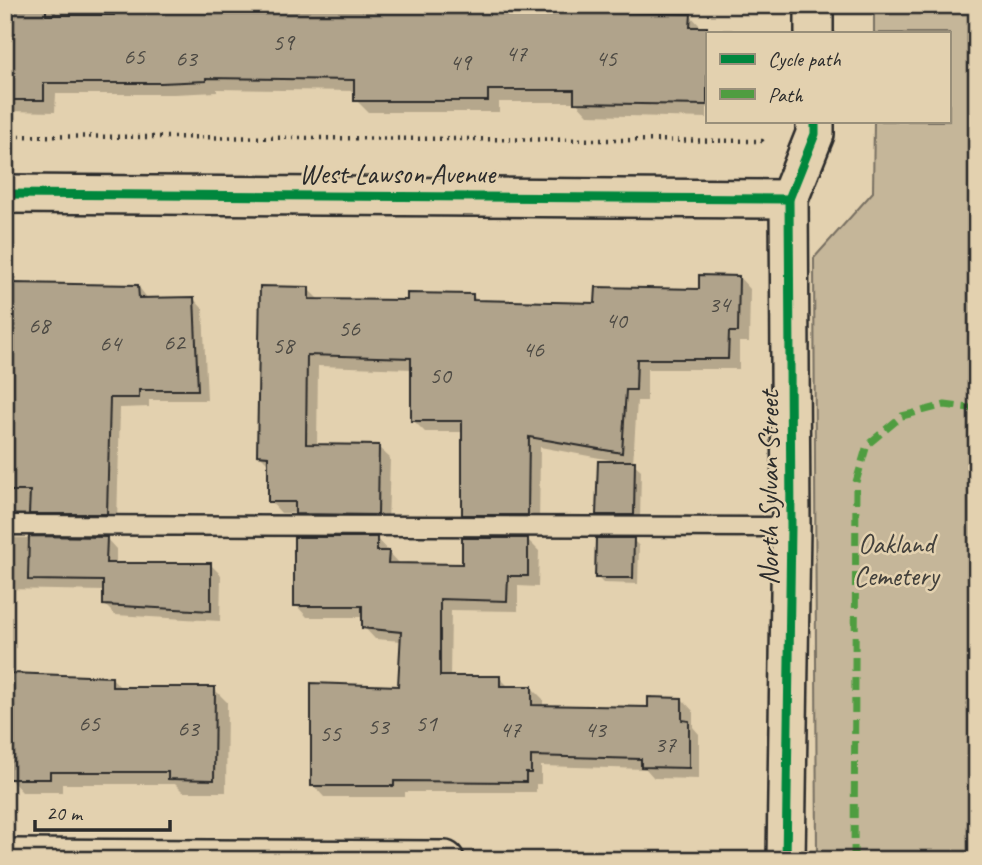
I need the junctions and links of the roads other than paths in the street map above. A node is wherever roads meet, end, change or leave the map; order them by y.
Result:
1 (814, 5) edge
2 (814, 32) edge
3 (815, 122) edge
4 (5, 194) edge
5 (789, 199) junction
6 (5, 525) edge
7 (791, 527) junction
8 (5, 858) edge
9 (445, 860) edge
10 (786, 860) edge

1 - 2 street
3 - 5 street, North Sylvan Street
4 - 5 street, West Lawson Avenue
5 - 7 street, North Sylvan Street
6 - 7 lane
7 - 10 street, North Sylvan Street
8 - 9 street

